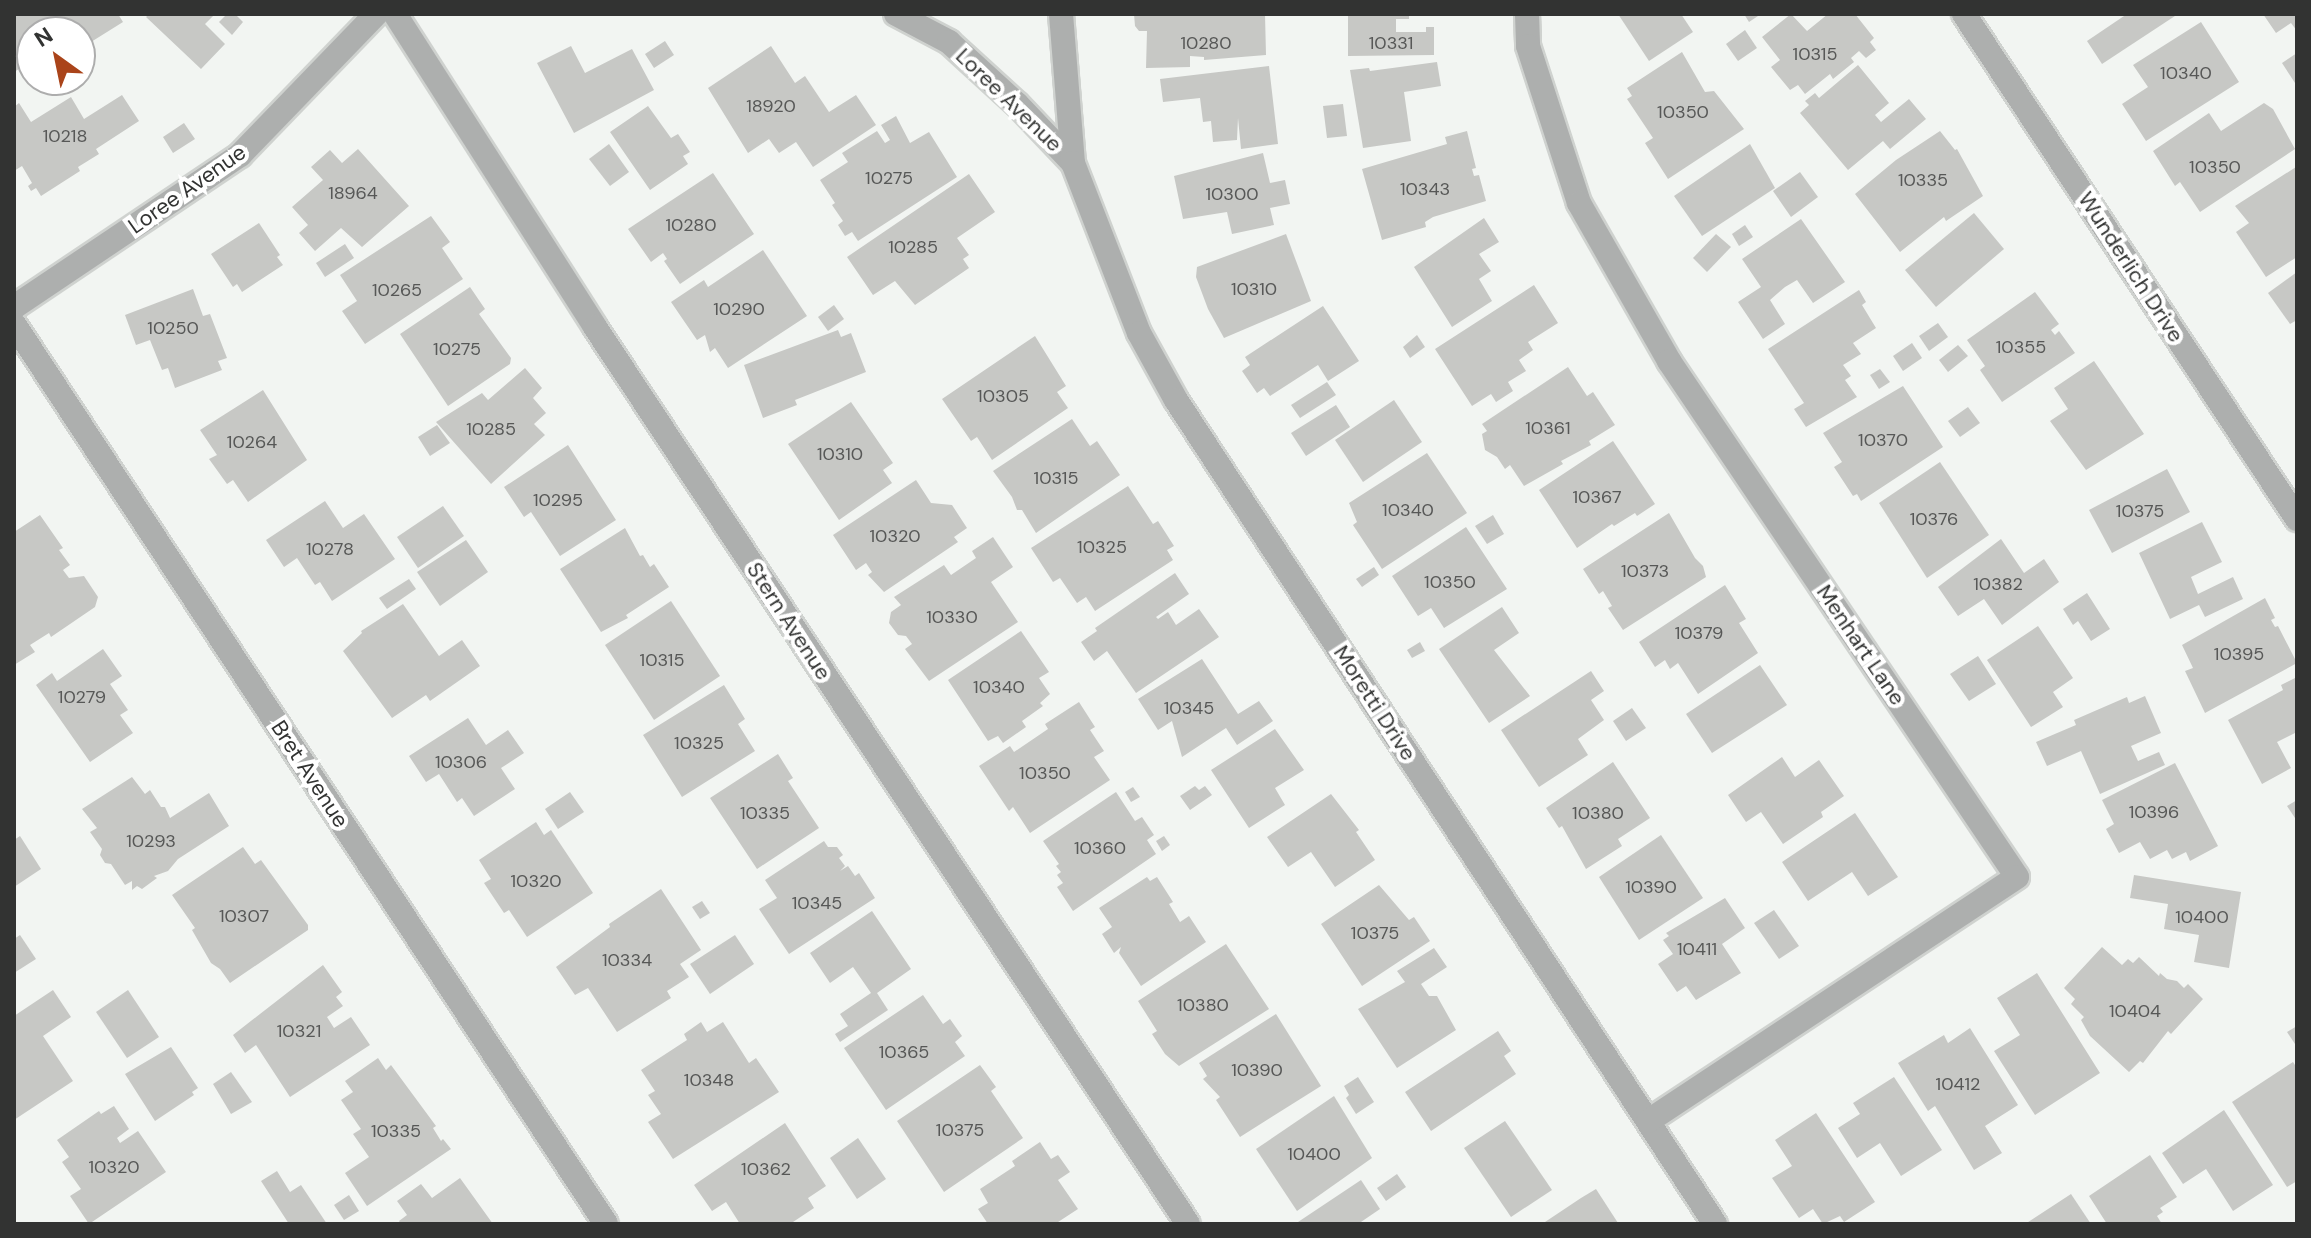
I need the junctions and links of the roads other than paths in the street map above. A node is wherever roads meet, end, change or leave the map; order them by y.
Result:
1 (376, 14) edge
2 (395, 14) edge
3 (896, 14) edge
4 (1061, 14) edge
5 (1527, 14) edge
6 (1964, 14) edge
7 (1073, 163) junction
8 (14, 307) edge
9 (14, 324) edge
10 (2297, 519) edge
11 (1648, 1121) junction
12 (606, 1224) edge
13 (1188, 1224) edge
14 (1715, 1224) edge

1 - 8 street, Loree Avenue
2 - 13 street, Stern Avenue
3 - 7 street, Loree Avenue
4 - 7 street, Loree Avenue
5 - 11 street, Menhart Lane
6 - 10 street, Wunderlich Drive
7 - 11 street, Moretti Drive
9 - 12 street, Bret Avenue
11 - 14 street, Moretti Drive

